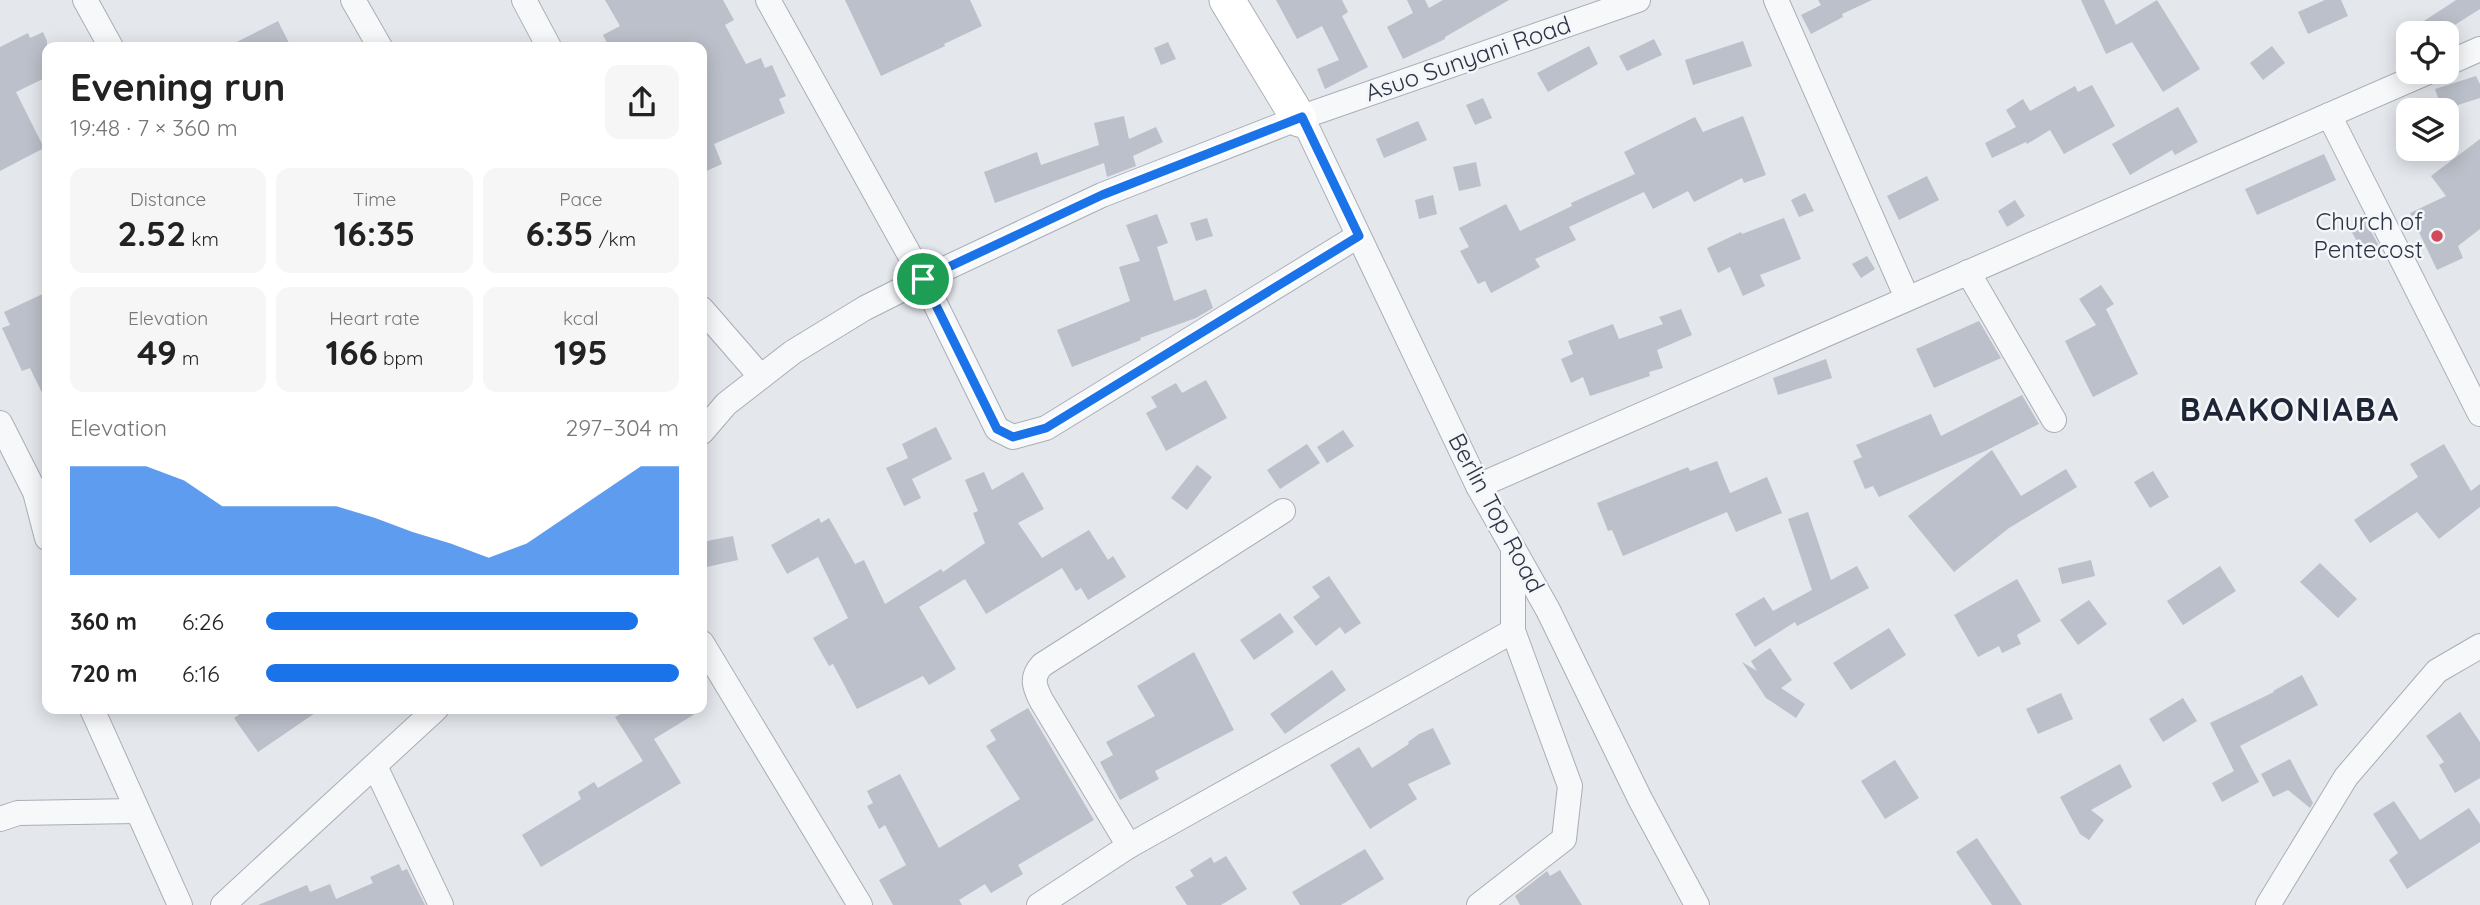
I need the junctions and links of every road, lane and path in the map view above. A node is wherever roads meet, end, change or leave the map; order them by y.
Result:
1 (85, 0) edge
2 (353, 0) edge
3 (524, 0) edge
4 (768, 0) edge
5 (1227, 0) edge
6 (1639, 0) edge
7 (1776, 0) edge
8 (108, 42) edge
9 (377, 42) edge
10 (546, 42) edge
11 (2480, 49) edge
12 (2459, 58) edge
13 (2400, 84) edge
14 (2329, 115) junction
15 (1301, 118) junction
16 (1359, 236) junction
17 (1968, 272) junction
18 (923, 279) junction
19 (1907, 298) junction
20 (707, 315) edge
21 (761, 377) junction
22 (2480, 414) edge
23 (2054, 420) dead end
24 (0, 423) edge
25 (707, 426) edge
26 (1478, 486) junction
27 (41, 491) edge
28 (1283, 511) dead end
29 (1513, 548) junction
30 (1513, 631) junction
31 (2480, 646) edge
32 (707, 651) edge
33 (94, 714) edge
34 (431, 714) edge
35 (375, 766) junction
36 (136, 811) junction
37 (0, 819) edge
38 (1129, 846) junction
39 (180, 905) edge
40 (223, 905) edge
41 (441, 905) edge
42 (860, 905) edge
43 (1039, 905) edge
44 (1479, 905) edge
45 (1697, 905) edge
46 (2267, 905) edge

1 - 8 street
2 - 9 street
3 - 10 street
4 - 18 street
5 - 15 street, Berlin Top Road
6 - 15 street, Asuo Sunyani Road
7 - 19 street
11 - 12 street
13 - 14 street
14 - 17 street
14 - 22 street
15 - 16 street, Berlin Top Road
15 - 18 street, Asuo Sunyani Road
16 - 18 street
16 - 26 street, Berlin Top Road
17 - 19 street
17 - 23 street
18 - 21 street, Asuo Sunyani Road
19 - 26 street
20 - 21 street
21 - 25 street, Asuo Sunyani Road
24 - 27 street
26 - 29 street, Berlin Top Road
28 - 38 street
29 - 30 street
29 - 45 street, Berlin Top Road
30 - 38 street
30 - 44 street
31 - 46 street
32 - 42 street
33 - 36 street
34 - 35 street
35 - 40 street
35 - 41 street
36 - 37 street
36 - 39 street
38 - 43 street

